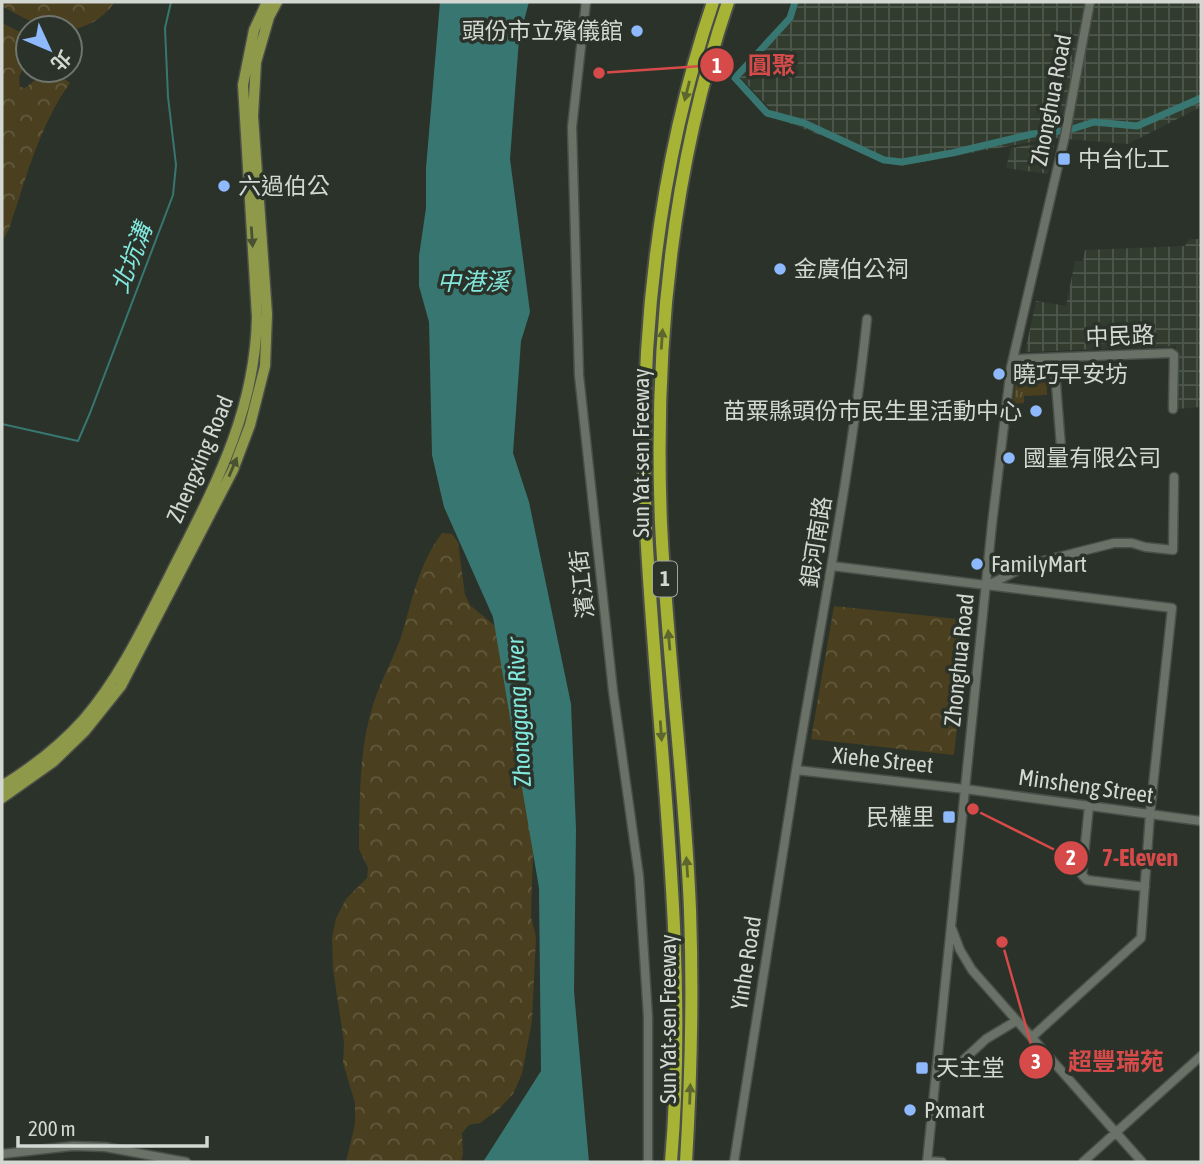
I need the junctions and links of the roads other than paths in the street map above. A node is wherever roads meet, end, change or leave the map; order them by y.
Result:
1 (267, 2) edge
2 (277, 2) edge
3 (586, 2) edge
4 (713, 2) edge
5 (728, 2) edge
6 (1090, 2) edge
7 (867, 319) dead end
8 (1054, 358) junction
9 (1013, 359) junction
10 (1173, 409) dead end
11 (1060, 447) dead end
12 (1174, 477) dead end
13 (832, 566) junction
14 (986, 586) junction
15 (796, 770) junction
16 (2, 786) edge
17 (965, 789) junction
18 (2, 798) edge
19 (1089, 806) junction
20 (1150, 814) junction
21 (1201, 821) edge
22 (1145, 887) junction
23 (951, 926) junction
24 (1017, 1021) junction
25 (1032, 1037) junction
26 (1201, 1056) edge
27 (959, 1064) dead end
28 (1116, 1133) junction
29 (2, 1154) edge
30 (927, 1161) edge
31 (186, 1162) edge
32 (648, 1162) edge
33 (671, 1162) edge
34 (686, 1162) edge
35 (734, 1162) edge
36 (942, 1162) edge
37 (1083, 1162) edge
38 (1142, 1162) edge

1 -> 16 main road, Zhengxing Road
18 -> 2 main road, Zhengxing Road
3 - 32 street, 濱江街
4 -> 33 highway, Sun Yat-sen Freeway / 1
34 -> 5 highway, Sun Yat-sen Freeway / 1
6 - 9 street, Zhonghua Road
7 - 13 street, 銀河南路
8 - 9 street, 中民路
8 - 10 street, 中民路
8 - 11 street
9 - 14 street, Zhonghua Road
12 - 14 street
13 - 14 street
13 - 15 street, 銀河南路
14 - 17 street, Zhonghua Road
14 - 20 street
15 - 17 street, Xiehe Street
15 - 35 street, Yinhe Road
17 - 19 street, Minsheng Street
17 - 23 street, Zhonghua Road
19 - 20 street, Minsheng Street
19 - 22 street
20 - 21 street, Minsheng Street
20 - 22 street
22 - 25 street
23 - 24 street
23 - 30 street, Zhonghua Road
24 - 25 street
24 - 27 street
25 - 28 street
26 - 28 street
28 - 37 street
28 - 38 street
29 - 31 street
30 - 36 street

